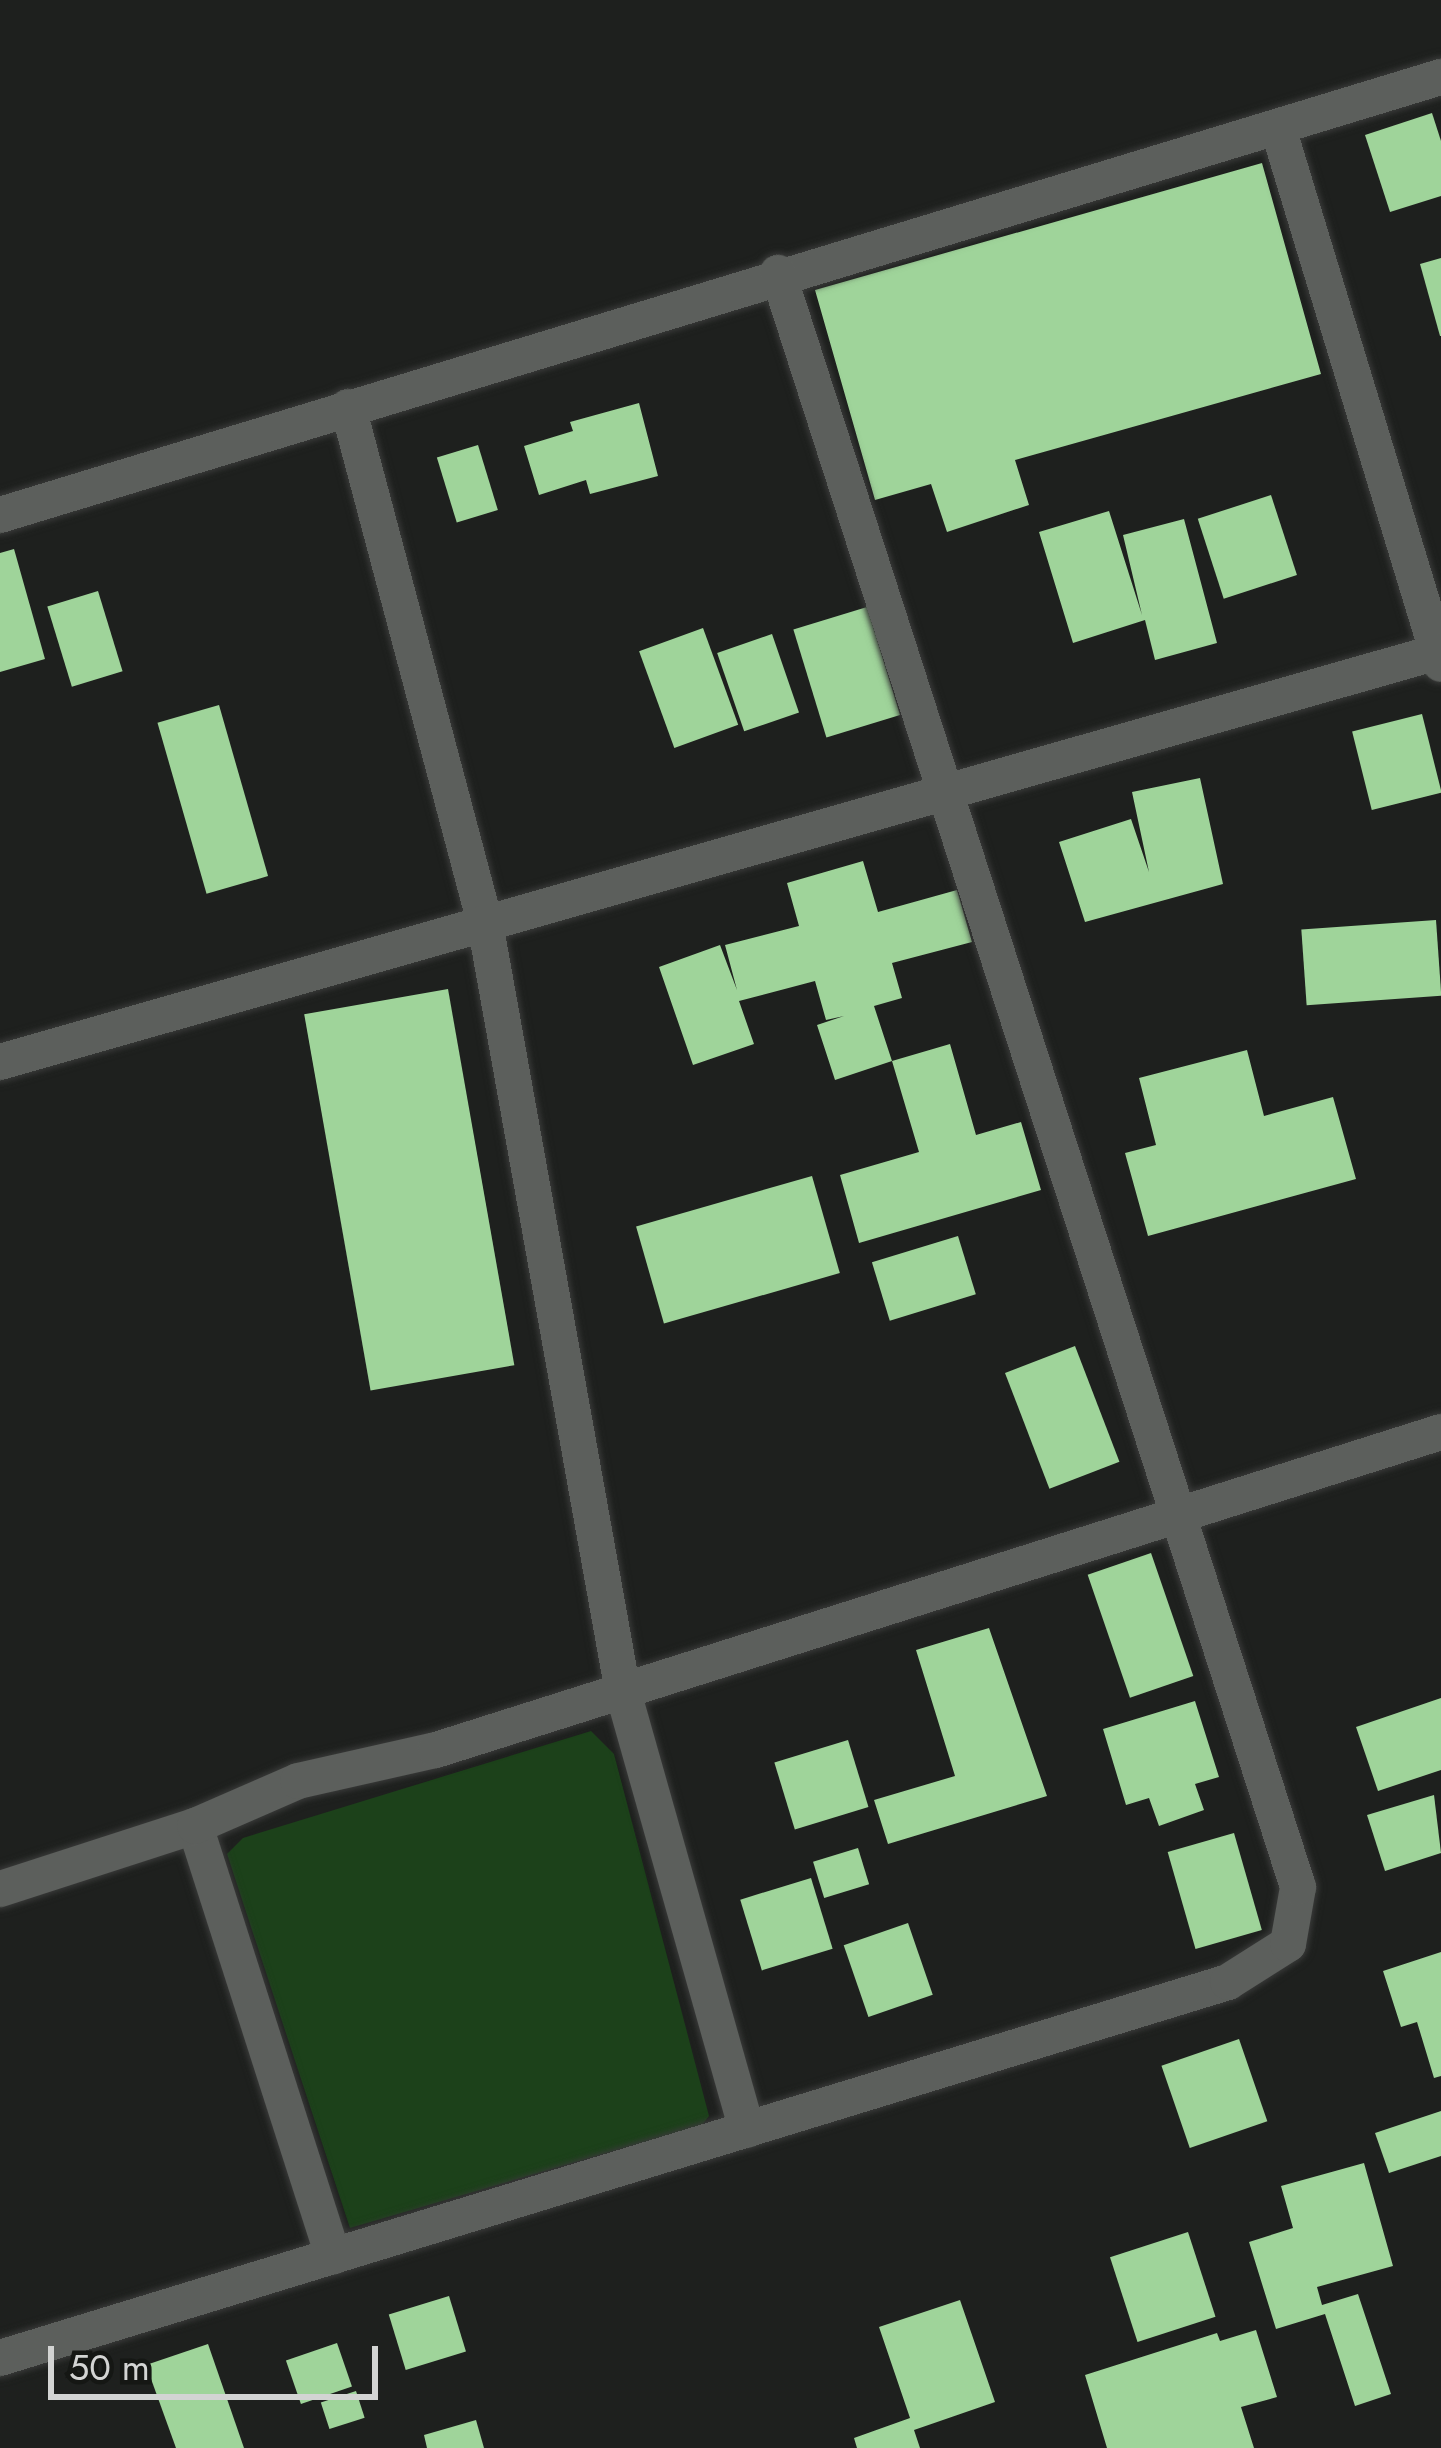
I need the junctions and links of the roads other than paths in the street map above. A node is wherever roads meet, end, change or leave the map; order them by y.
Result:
1 (1441, 77) edge
2 (1278, 128) junction
3 (778, 273) junction
4 (348, 406) junction
5 (0, 515) edge
6 (1440, 655) edge
7 (940, 794) junction
8 (485, 923) junction
9 (0, 1062) edge
10 (1441, 1432) edge
11 (1179, 1514) junction
12 (623, 1692) junction
13 (195, 1826) junction
14 (0, 1889) edge
15 (747, 2130) junction
16 (333, 2256) junction
17 (0, 2358) edge

1 - 2 street
2 - 3 street
2 - 6 street
3 - 4 street
3 - 7 street
4 - 5 street
4 - 8 street
6 - 7 street
7 - 8 street
7 - 11 street
8 - 9 street
8 - 12 street
10 - 11 street
11 - 12 street
11 - 15 street
12 - 13 street
12 - 15 street
13 - 14 street
13 - 16 street
15 - 16 street
16 - 17 street

